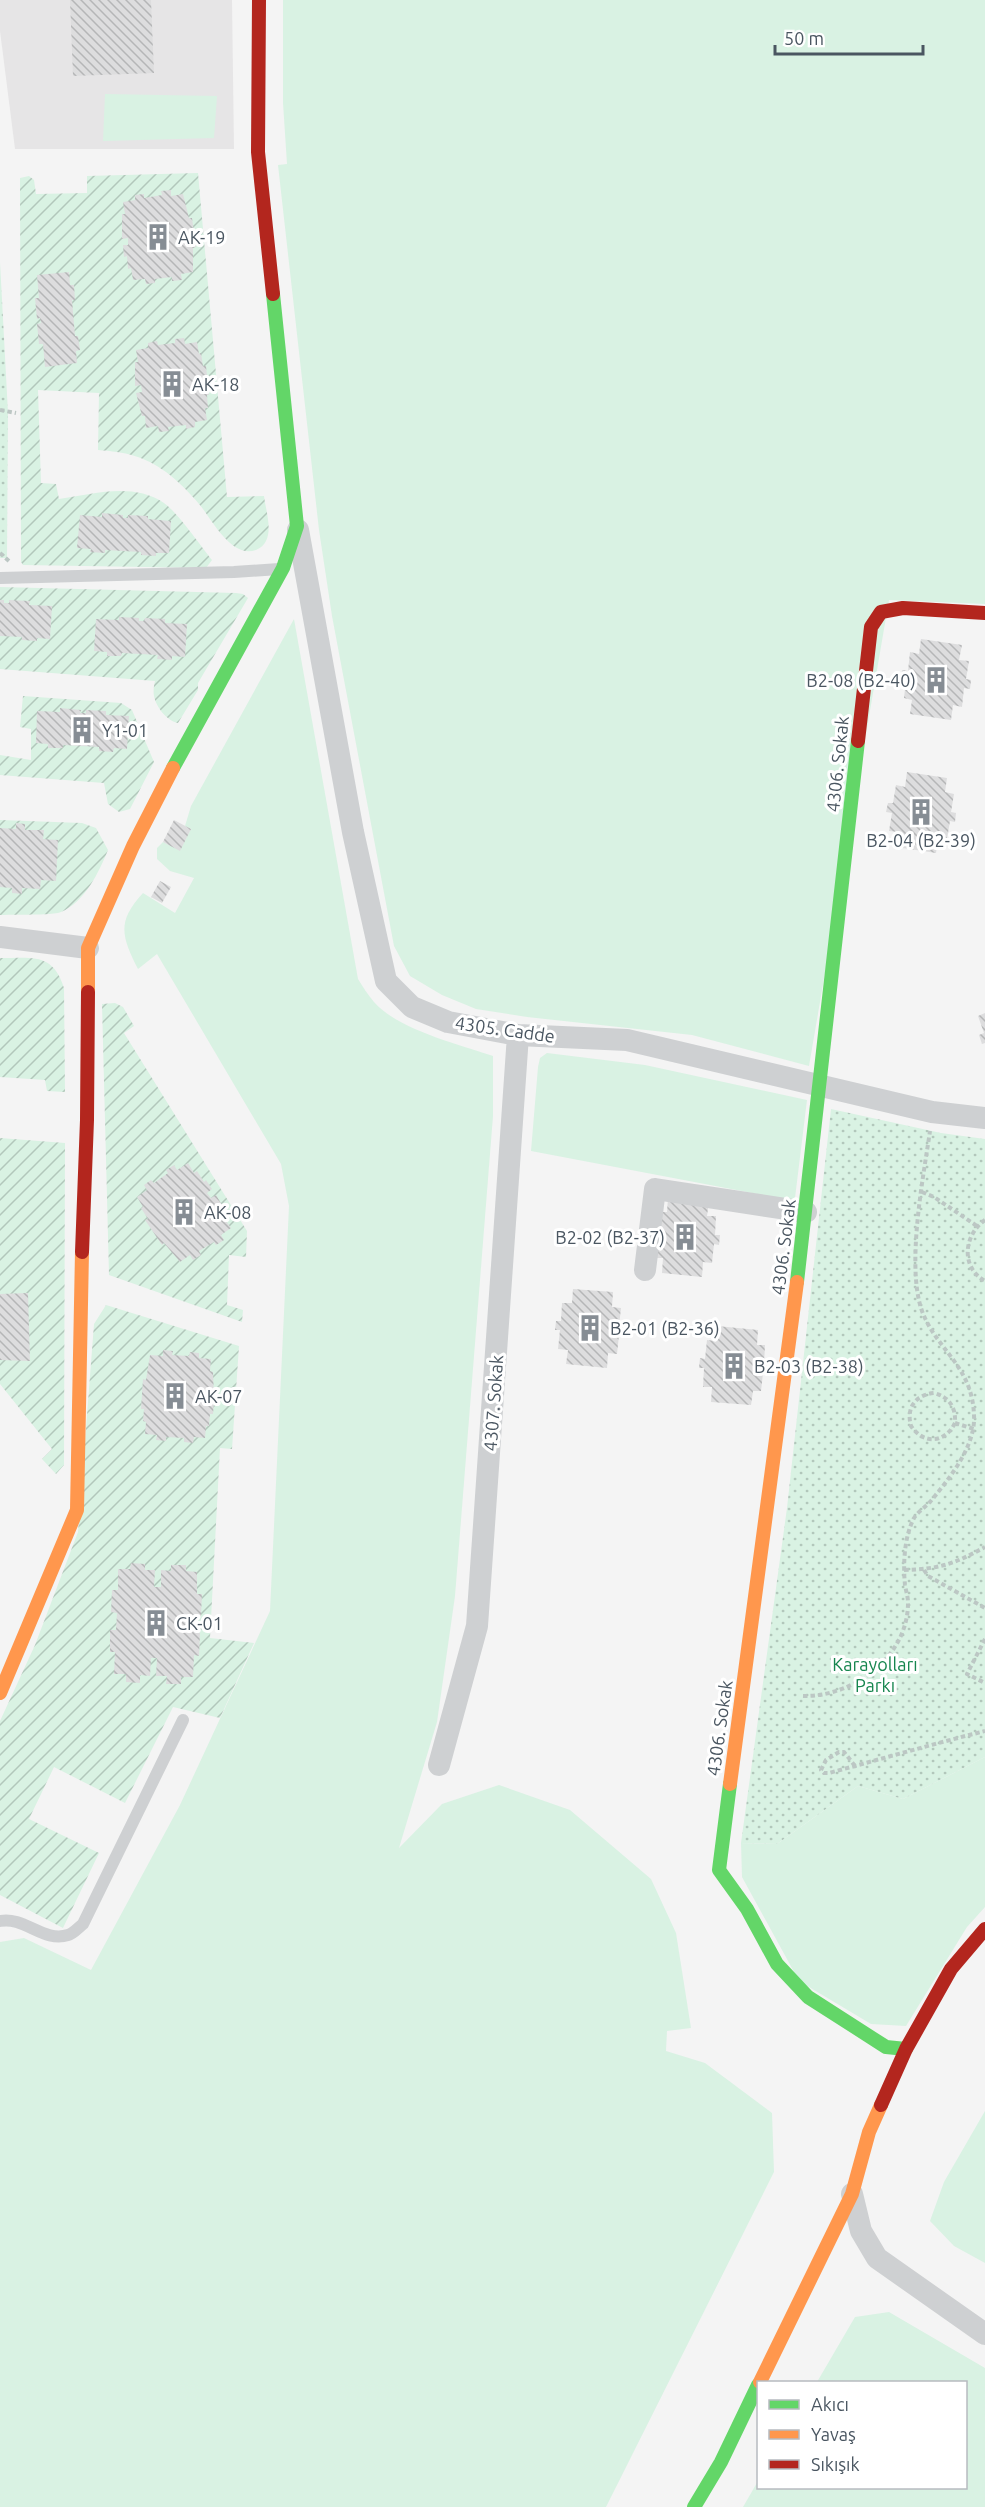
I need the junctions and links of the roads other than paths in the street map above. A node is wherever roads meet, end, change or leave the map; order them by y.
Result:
1 (259, 0) edge
2 (297, 526) junction
3 (283, 568) junction
4 (0, 578) edge
5 (985, 613) edge
6 (0, 937) edge
7 (88, 948) junction
8 (518, 1035) junction
9 (820, 1085) junction
10 (985, 1118) edge
11 (806, 1212) junction
12 (645, 1270) dead end
13 (0, 1693) edge
14 (183, 1720) dead end
15 (439, 1765) dead end
16 (0, 1921) edge
17 (985, 1929) edge
18 (906, 2049) junction
19 (852, 2194) junction
20 (985, 2334) edge
21 (760, 2381) edge
22 (757, 2388) edge
23 (694, 2507) edge

1 - 2 street
2 - 3 street
2 - 8 street, 4305. Cadde
3 - 4 lane
3 - 7 street
5 - 9 street, 4306. Sokak
6 - 7 street
7 - 13 street
8 - 9 street, 4305. Cadde
8 - 15 street, 4307. Sokak
9 - 10 street, 4305. Cadde
9 - 11 street, 4306. Sokak
11 - 12 street
11 - 18 street, 4306. Sokak
14 - 16 lane
17 - 18 street
18 - 19 street
19 - 20 street
19 - 21 street
22 - 23 street

